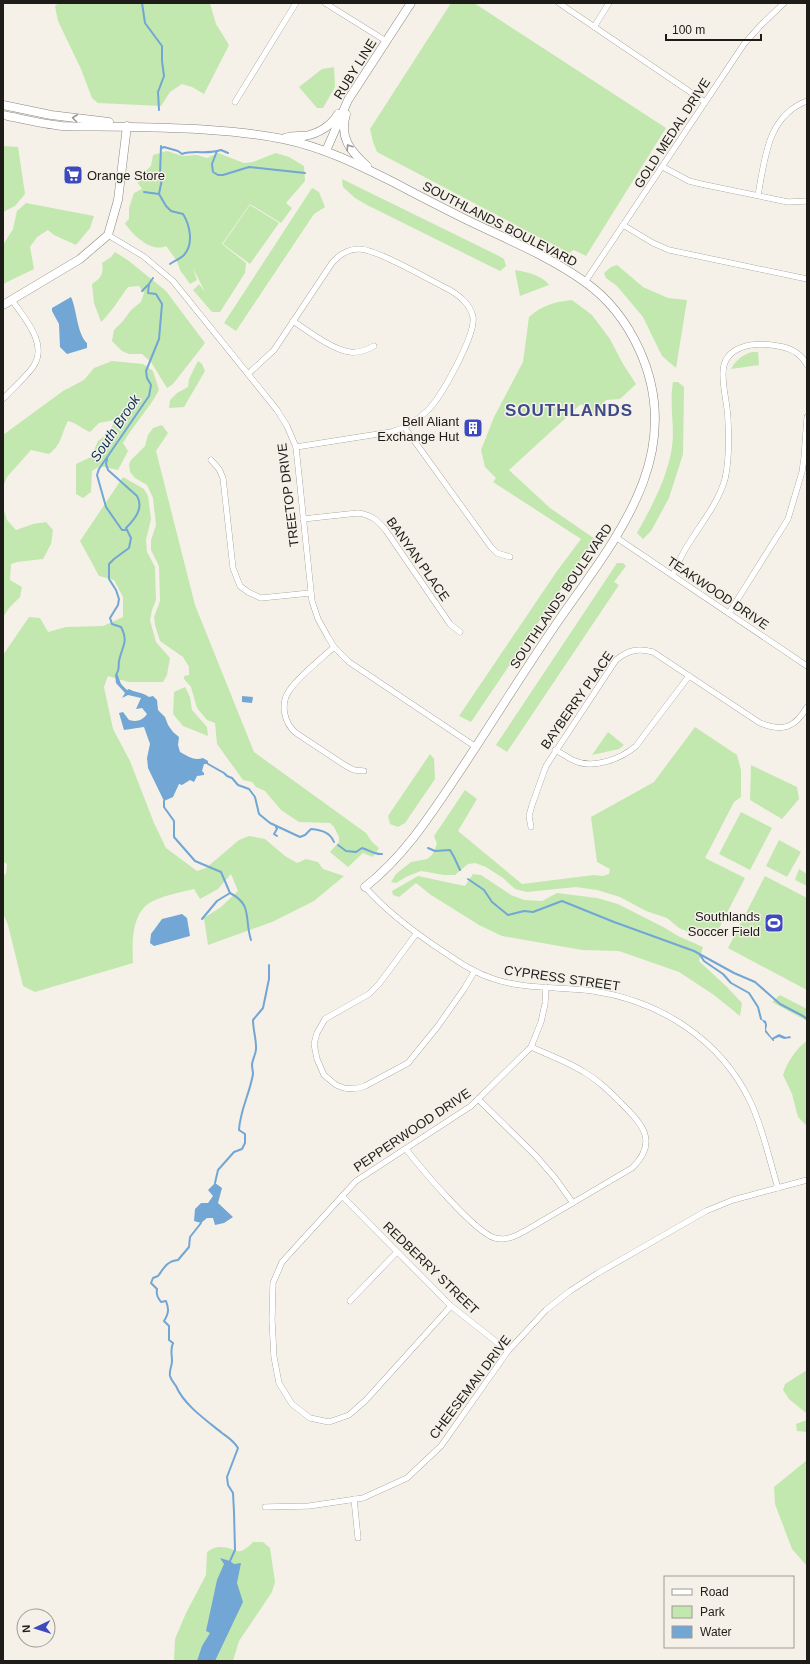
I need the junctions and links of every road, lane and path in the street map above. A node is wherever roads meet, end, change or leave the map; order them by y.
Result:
1 (296, 3) edge
2 (325, 3) edge
3 (411, 3) edge
4 (559, 3) edge
5 (609, 3) edge
6 (784, 3) edge
7 (594, 27) junction
8 (386, 41) junction
9 (348, 100) junction
10 (807, 101) edge
11 (235, 102) dead end
12 (705, 102) junction
13 (3, 105) edge
14 (3, 115) edge
15 (127, 126) junction
16 (283, 139) junction
17 (326, 151) junction
18 (663, 167) junction
19 (376, 174) junction
20 (758, 196) junction
21 (807, 202) edge
22 (623, 225) junction
23 (108, 235) junction
24 (807, 279) edge
25 (585, 282) junction
26 (12, 300) junction
27 (3, 305) edge
28 (293, 321) junction
29 (374, 346) dead end
30 (807, 365) edge
31 (248, 374) junction
32 (3, 398) edge
33 (807, 417) edge
34 (405, 428) junction
35 (296, 447) junction
36 (210, 460) dead end
37 (303, 519) junction
38 (616, 538) junction
39 (510, 557) dead end
40 (673, 575) junction
41 (310, 593) junction
42 (729, 613) junction
43 (460, 632) dead end
44 (334, 647) junction
45 (807, 666) edge
46 (689, 676) junction
47 (807, 707) edge
48 (476, 747) junction
49 (555, 750) junction
50 (364, 771) dead end
51 (531, 828) dead end
52 (365, 887) joint
53 (416, 934) junction
54 (474, 972) junction
55 (546, 987) junction
56 (531, 1048) junction
57 (478, 1099) junction
58 (406, 1149) junction
59 (807, 1180) edge
60 (778, 1188) junction
61 (342, 1196) junction
62 (573, 1203) junction
63 (397, 1252) junction
64 (350, 1301) dead end
65 (451, 1306) junction
66 (508, 1351) junction
67 (354, 1499) junction
68 (264, 1508) dead end
69 (358, 1538) dead end

1 - 11 street
2 - 8 street
3 - 8 main road, RUBY LINE
4 - 7 street
5 - 7 street
6 - 12 street, GOLD MEDAL DRIVE
7 - 12 street
8 - 9 main road, RUBY LINE
9 - 16 main road
9 - 17 main road, RUBY LINE
19 -> 9 main road
10 - 20 street
12 - 18 street, GOLD MEDAL DRIVE
15 -> 13 main road, SOUTHLANDS BOULEVARD
14 - 15 main road, SOUTHLANDS BOULEVARD
15 - 16 main road, SOUTHLANDS BOULEVARD
15 - 23 main road
16 - 17 main road, SOUTHLANDS BOULEVARD
17 - 19 main road, SOUTHLANDS BOULEVARD
18 - 20 street
18 - 22 street, GOLD MEDAL DRIVE
19 - 25 main road, SOUTHLANDS BOULEVARD
20 - 21 street
22 - 24 street
22 - 25 street, GOLD MEDAL DRIVE
23 - 26 main road
23 - 31 street, TREETOP DRIVE
25 - 38 main road, SOUTHLANDS BOULEVARD
26 - 27 main road
26 - 32 street
28 - 29 street
28 - 31 street
28 - 34 street
30 - 40 street
31 - 35 street, TREETOP DRIVE
33 - 42 street
34 - 35 street
34 - 39 street
35 - 37 street, TREETOP DRIVE
36 - 41 street
37 - 41 street, TREETOP DRIVE
37 - 43 street, BANYAN PLACE
38 - 40 street, TEAKWOOD DRIVE
38 - 48 main road, SOUTHLANDS BOULEVARD
40 - 42 street, TEAKWOOD DRIVE
41 - 44 street, TREETOP DRIVE
42 - 45 street, TEAKWOOD DRIVE
44 - 48 street, TREETOP DRIVE
44 - 50 street
46 - 47 street, BAYBERRY PLACE
46 - 49 street
46 - 49 street, BAYBERRY PLACE
48 - 52 main road, SOUTHLANDS BOULEVARD
49 - 51 street, BAYBERRY PLACE
52 - 53 street, CYPRESS STREET
53 - 54 street, CYPRESS STREET
53 - 54 street
54 - 55 street, CYPRESS STREET
55 - 56 street, PEPPERWOOD DRIVE
55 - 60 street, CYPRESS STREET
56 - 57 street, PEPPERWOOD DRIVE
56 - 62 street
57 - 58 street, PEPPERWOOD DRIVE
57 - 62 street
58 - 61 street, PEPPERWOOD DRIVE
58 - 62 street
59 - 60 street, CHEESEMAN DRIVE
60 - 66 street, CHEESEMAN DRIVE
61 - 63 street, REDBERRY STREET
61 - 65 street, PEPPERWOOD DRIVE
63 - 64 street
63 - 65 street, REDBERRY STREET
65 - 66 street, REDBERRY STREET
66 - 67 street, CHEESEMAN DRIVE
67 - 68 street, CHEESEMAN DRIVE
67 - 69 street

